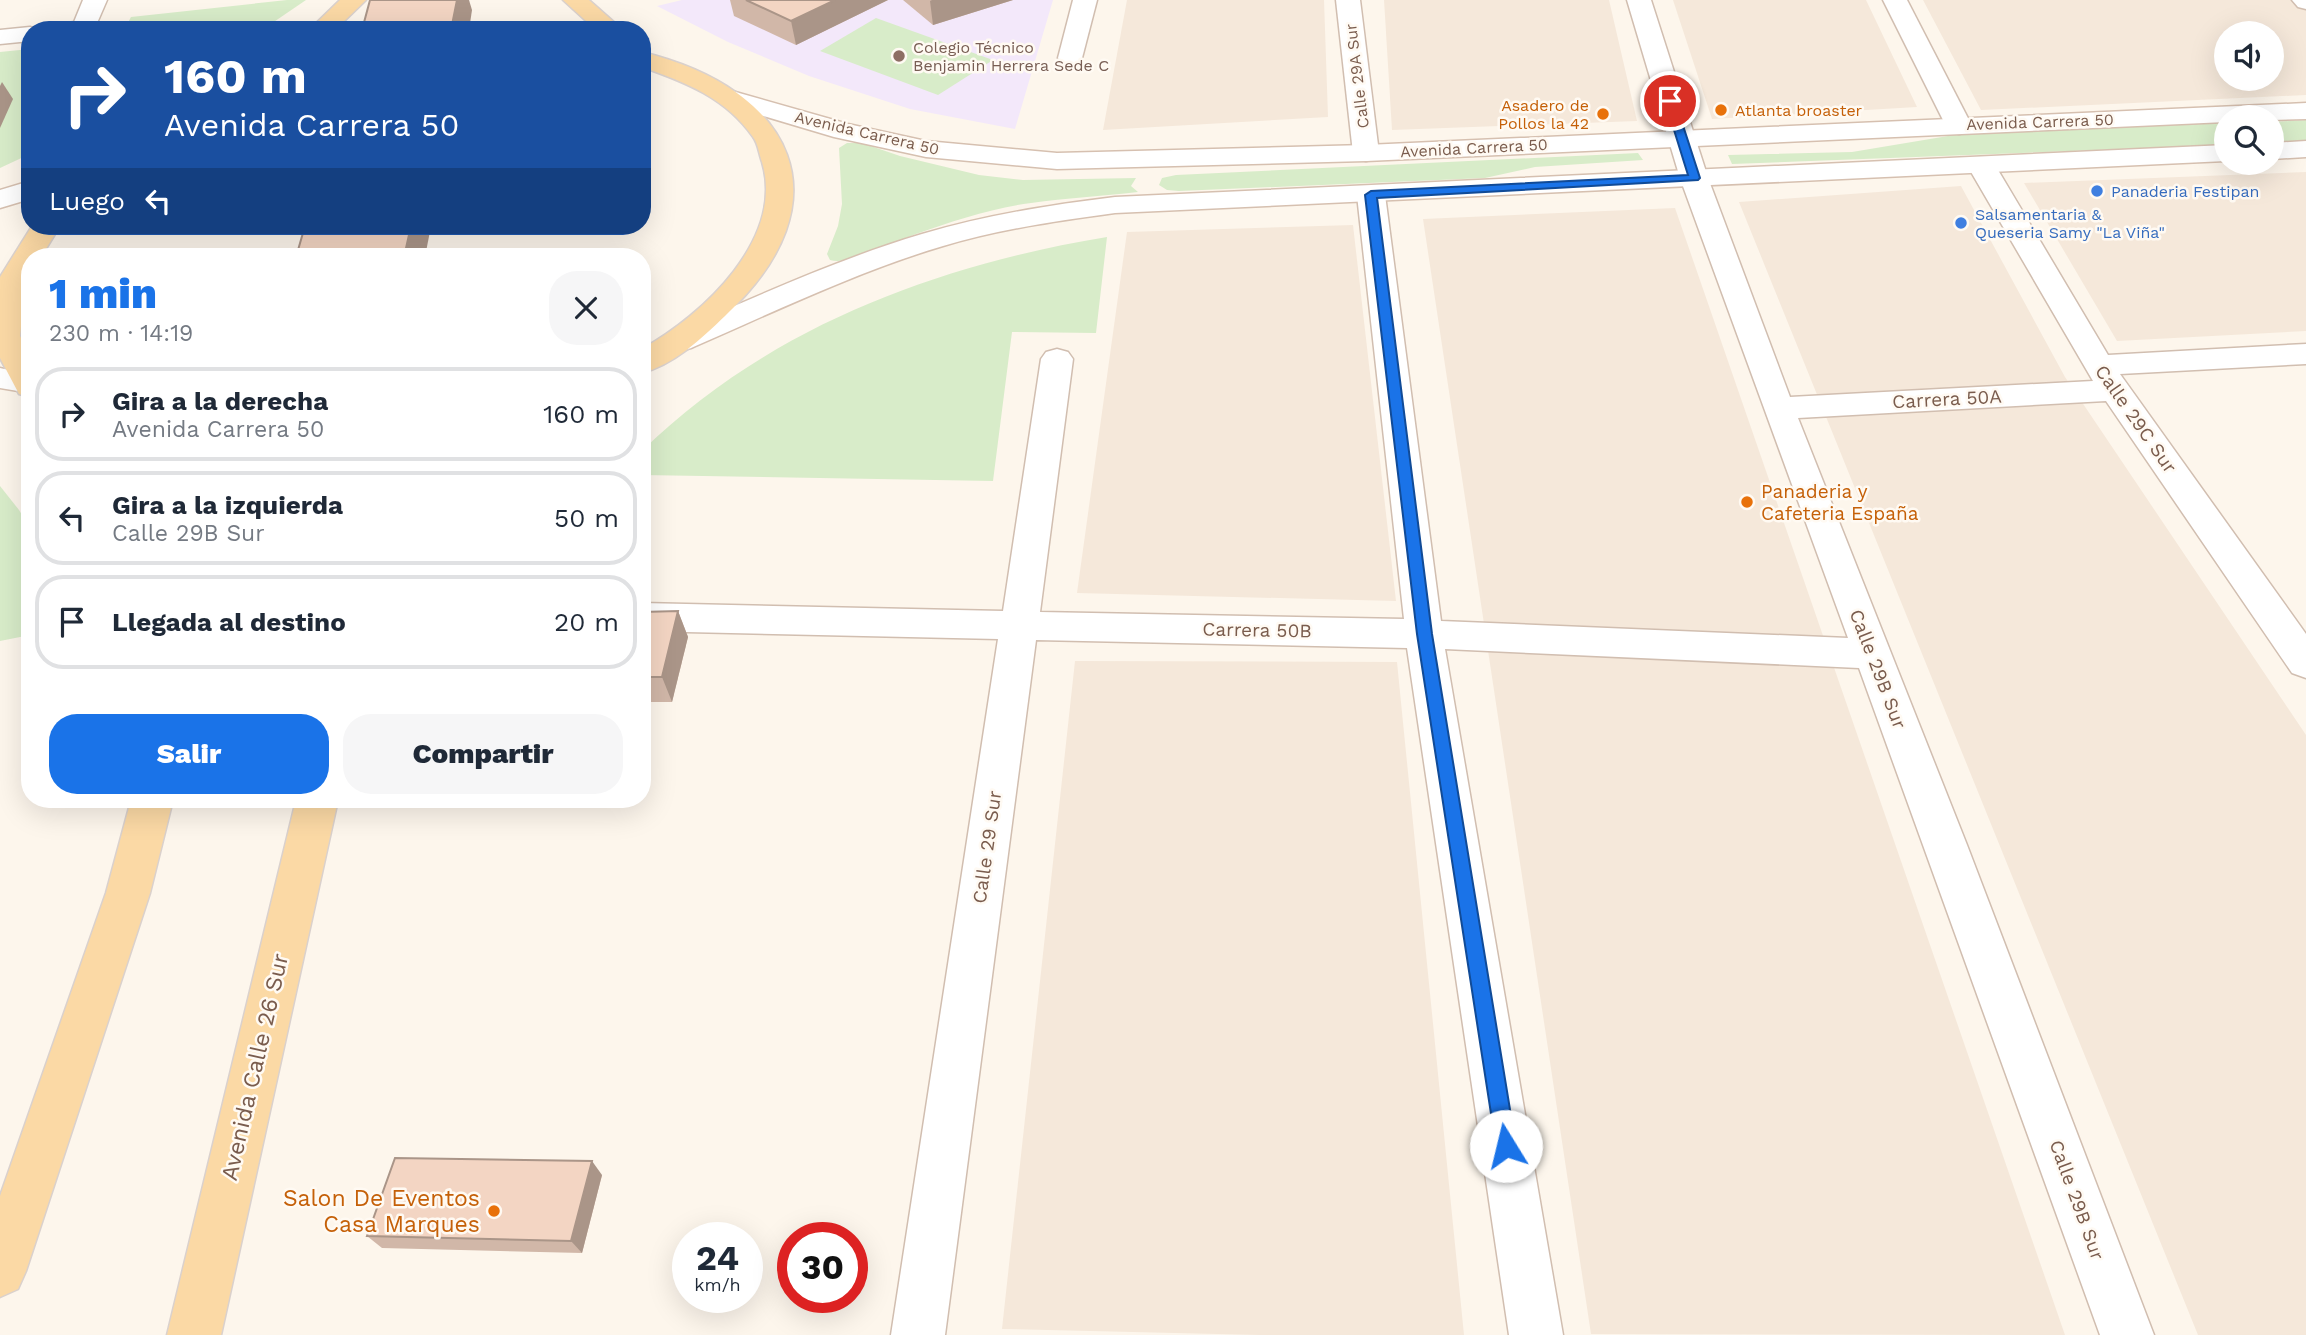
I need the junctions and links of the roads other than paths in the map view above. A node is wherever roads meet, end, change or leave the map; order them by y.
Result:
1 (95, 0) edge
2 (354, 0) edge
3 (575, 0) edge
4 (1085, 0) edge
5 (1348, 0) edge
6 (1639, 0) edge
7 (1895, 0) edge
8 (80, 21) edge
9 (331, 21) edge
10 (600, 21) edge
11 (21, 35) edge
12 (0, 37) edge
13 (1070, 58) dead end
14 (651, 60) edge
15 (732, 99) junction
16 (2306, 111) edge
17 (1959, 126) junction
18 (1681, 138) junction
19 (2306, 149) edge
20 (2284, 150) edge
21 (1366, 153) junction
22 (2214, 154) edge
23 (1982, 165) junction
24 (1694, 178) junction
25 (21, 192) edge
26 (1371, 195) junction
27 (0, 200) edge
28 (21, 267) edge
29 (680, 341) junction
30 (2306, 354) edge
31 (651, 358) edge
32 (1057, 359) dead end
33 (2107, 377) junction
34 (19, 383) edge
35 (1778, 408) junction
36 (651, 617) edge
37 (1019, 625) junction
38 (1424, 634) junction
39 (1872, 654) junction
40 (2306, 663) edge
41 (150, 808) edge
42 (315, 808) edge
43 (0, 1271) edge
44 (194, 1335) edge
45 (918, 1335) edge
46 (1536, 1335) edge
47 (2127, 1335) edge

1 - 8 street
2 - 9 main road
3 - 10 main road
4 - 13 street
5 - 21 street, Calle 29A Sur
6 - 18 street, Calle 29B Sur
7 - 17 street
11 - 12 street
14 - 15 main road
15 - 21 street, Avenida Carrera 50
15 - 29 main road
16 - 17 street, Avenida Carrera 50
17 - 18 street, Avenida Carrera 50
18 - 21 street, Avenida Carrera 50
18 - 24 street, Calle 29B Sur
19 - 20 street
22 - 23 street
23 - 24 street
23 - 33 street, Calle 29C Sur
24 - 26 street
24 - 35 street, Calle 29B Sur
25 - 27 street
26 - 29 street
26 - 38 street
28 - 34 main road
29 - 31 main road
30 - 33 street, Carrera 50A
32 - 37 street, Calle 29 Sur
33 - 35 street, Carrera 50A
33 - 40 street, Calle 29C Sur
35 - 39 street, Calle 29B Sur
36 - 37 street, Carrera 50B
37 - 38 street, Carrera 50B
37 - 45 street, Calle 29 Sur
38 - 39 street, Carrera 50B
38 - 46 street
39 - 47 street, Calle 29B Sur
41 - 43 main road
42 - 44 main road, Avenida Calle 26 Sur

